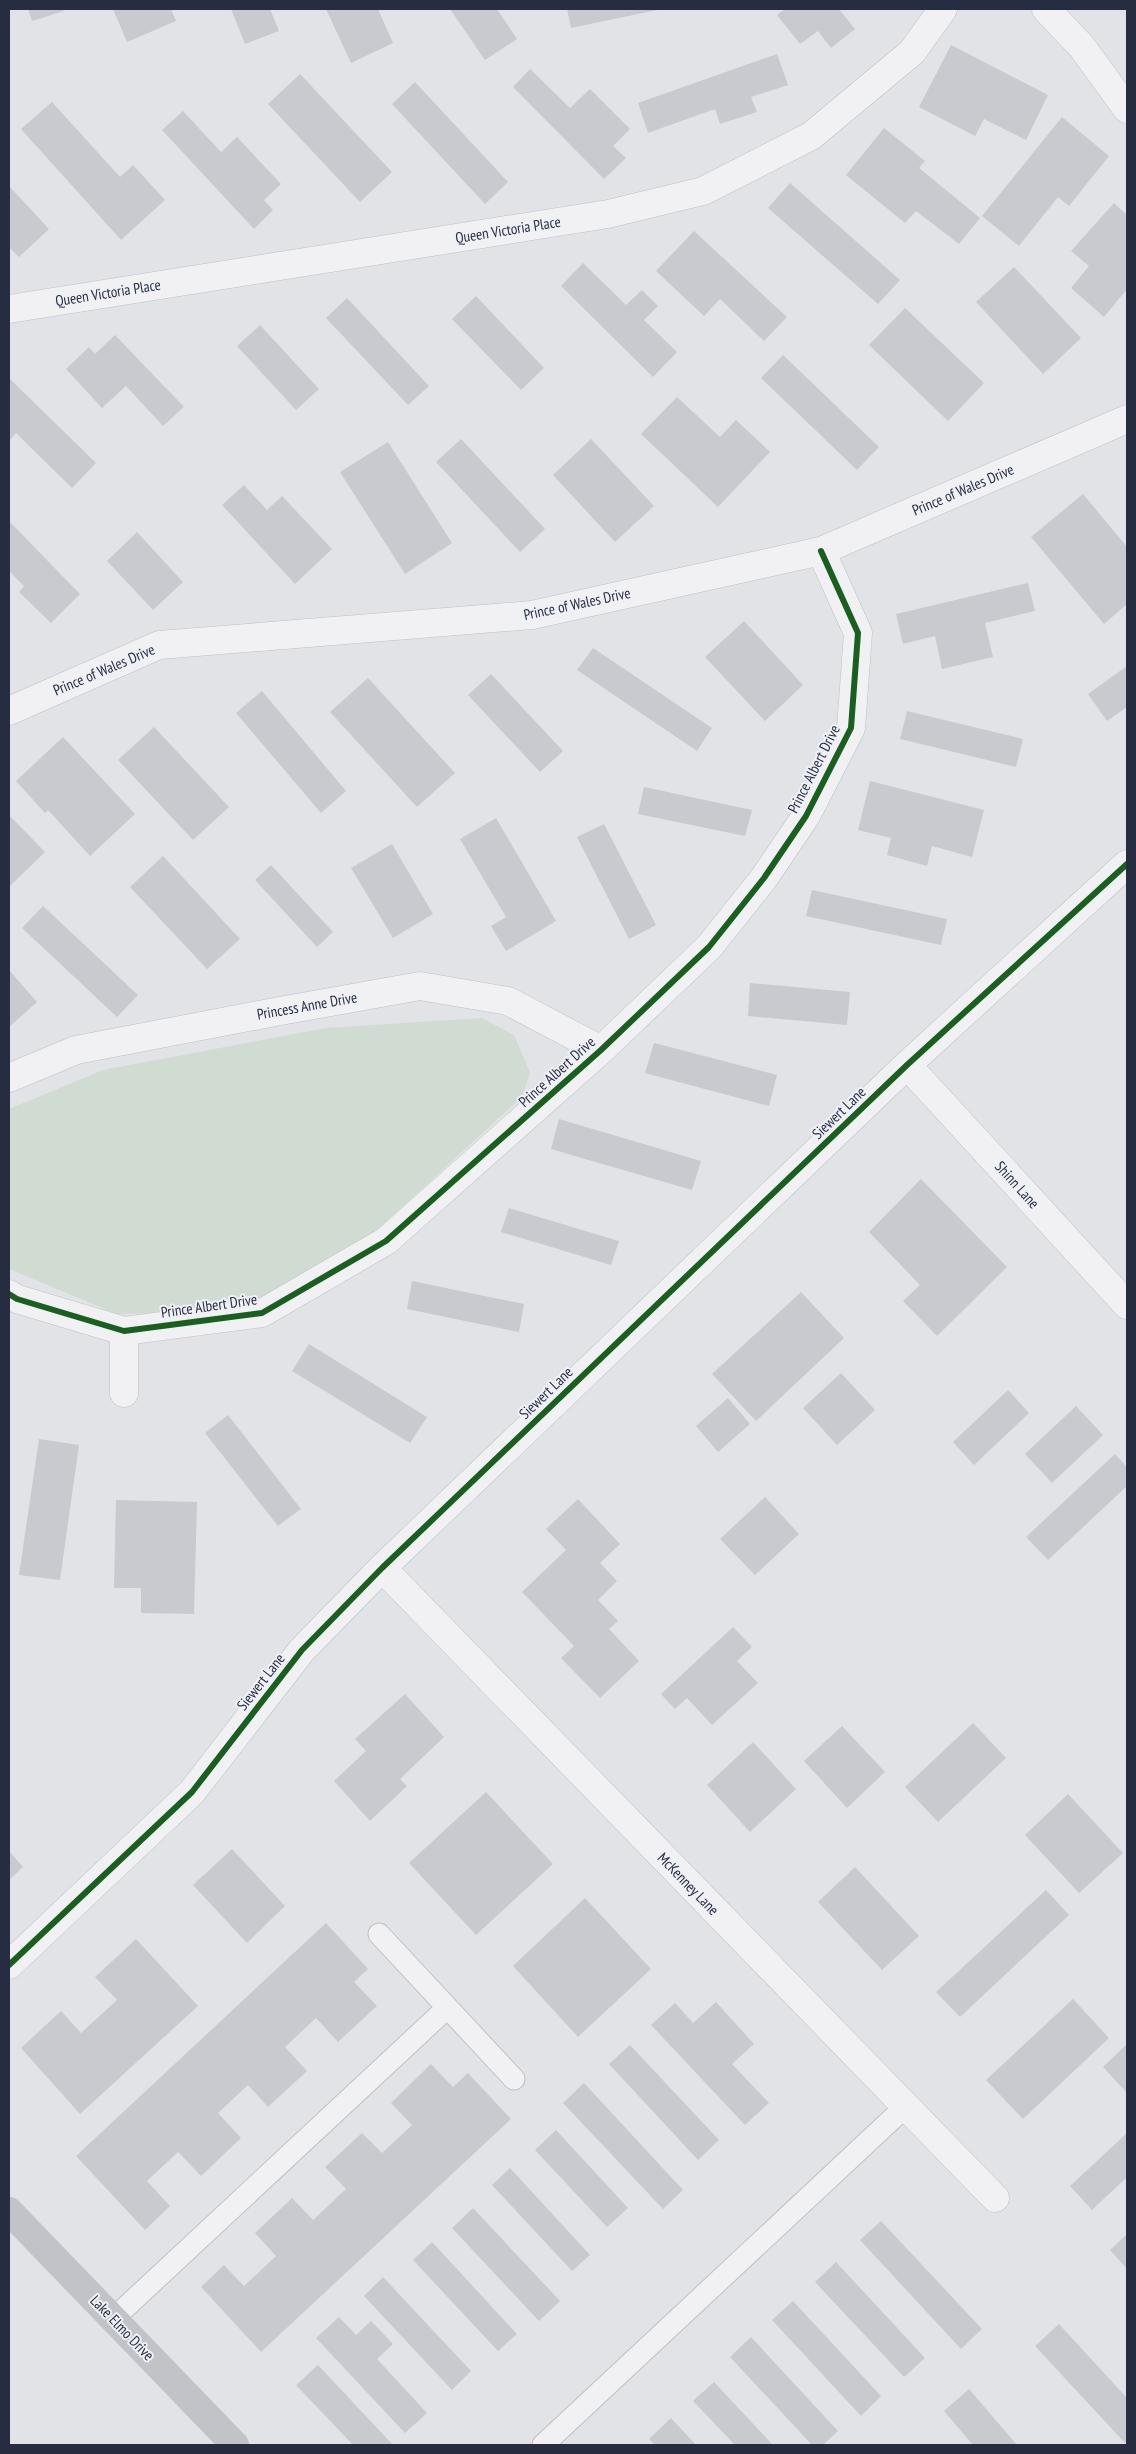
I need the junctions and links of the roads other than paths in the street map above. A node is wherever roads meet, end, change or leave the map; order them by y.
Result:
1 (943, 9) edge
2 (1046, 9) edge
3 (1127, 109) edge
4 (9, 309) edge
5 (1127, 420) edge
6 (822, 550) junction
7 (9, 711) edge
8 (1127, 864) edge
9 (601, 1050) junction
10 (907, 1064) junction
11 (9, 1078) edge
12 (9, 1294) edge
13 (1127, 1305) edge
14 (124, 1330) junction
15 (124, 1393) dead end
16 (382, 1568) junction
17 (379, 1934) dead end
18 (9, 1965) edge
19 (447, 2008) junction
20 (514, 2079) dead end
21 (905, 2107) junction
22 (995, 2198) dead end
23 (9, 2211) edge
24 (113, 2319) junction
25 (235, 2445) edge
26 (543, 2445) edge

1 - 4 street, Queen Victoria Place
2 - 3 street
5 - 6 street, Prince of Wales Drive
6 - 7 street, Prince of Wales Drive
6 - 9 street, Prince Albert Drive
8 - 10 street, Siewert Lane
9 - 11 street, Princess Anne Drive
9 - 14 street, Prince Albert Drive
10 - 13 street, Shinn Lane
10 - 16 street, Siewert Lane
12 - 14 street, Prince Albert Drive
14 - 15 street
16 - 18 street, Siewert Lane
16 - 21 street, McKenney Lane
17 - 19 lane
19 - 20 lane
19 - 24 lane
21 - 22 street, McKenney Lane
21 - 26 lane
23 - 24 main road, Lake Elmo Drive
24 - 25 main road, Lake Elmo Drive

